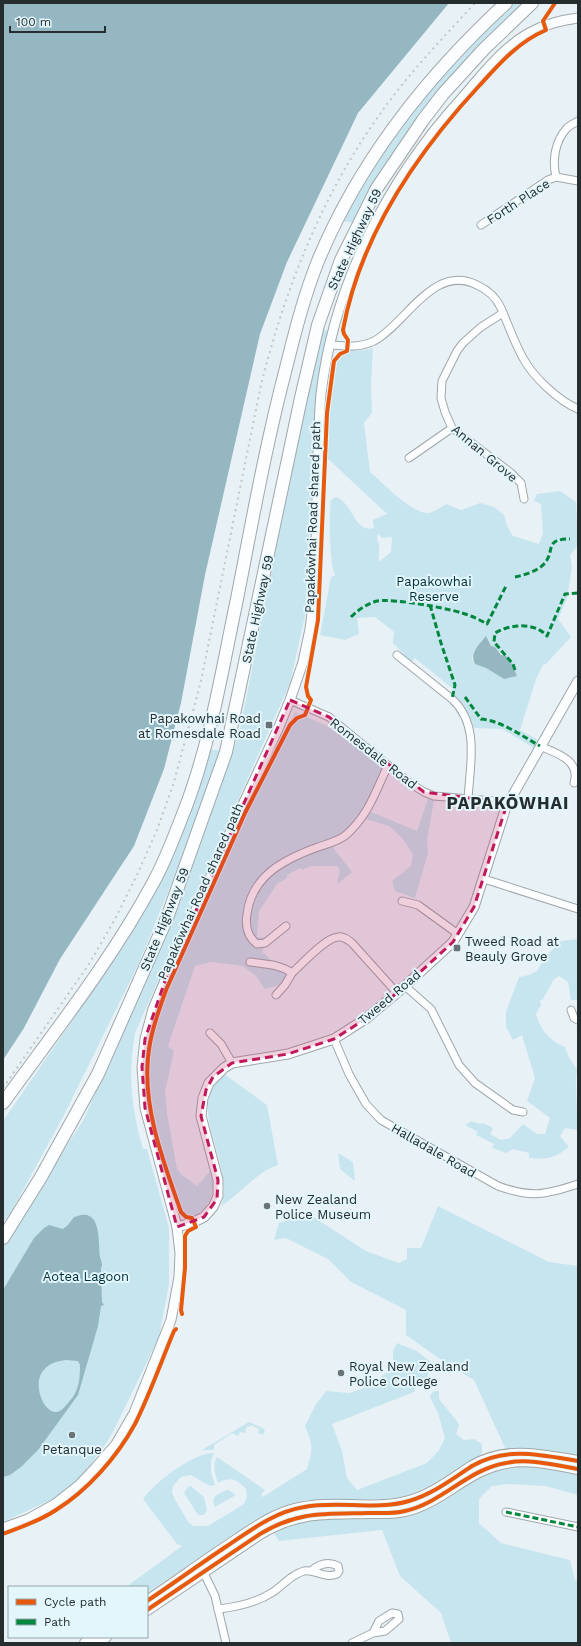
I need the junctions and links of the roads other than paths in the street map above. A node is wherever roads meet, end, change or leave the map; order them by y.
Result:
1 (506, 3) edge
2 (532, 3) edge
3 (578, 18) edge
4 (578, 121) edge
5 (556, 177) junction
6 (578, 181) edge
7 (481, 225) dead end
8 (503, 313) junction
9 (330, 345) junction
10 (578, 409) edge
11 (452, 428) junction
12 (409, 458) dead end
13 (524, 499) dead end
14 (397, 655) dead end
15 (578, 681) edge
16 (290, 700) junction
17 (540, 746) junction
18 (388, 765) junction
19 (574, 783) dead end
20 (468, 798) junction
21 (506, 807) junction
22 (484, 879) junction
23 (402, 901) dead end
24 (578, 909) edge
25 (286, 926) dead end
26 (458, 934) junction
27 (250, 962) dead end
28 (292, 973) junction
29 (405, 986) junction
30 (397, 993) junction
31 (276, 995) dead end
32 (571, 1010) dead end
33 (578, 1020) edge
34 (210, 1033) dead end
35 (334, 1039) junction
36 (232, 1062) junction
37 (3, 1103) edge
38 (524, 1112) dead end
39 (578, 1184) edge
40 (177, 1227) junction
41 (3, 1238) edge
42 (578, 1461) edge
43 (578, 1469) edge
44 (506, 1512) dead end
45 (578, 1527) edge
46 (3, 1528) edge
47 (201, 1568) junction
48 (311, 1571) dead end
49 (148, 1600) edge
50 (148, 1609) edge
51 (218, 1609) junction
52 (372, 1633) dead end
53 (226, 1643) edge
54 (352, 1643) edge

1 - 37 main road, State Highway 59
2 - 41 main road, State Highway 59
3 - 9 street
4 - 5 street
5 - 6 street, Forth Place
5 - 7 street, Forth Place
8 - 9 street
8 - 10 street
8 - 11 street, Annan Grove
9 - 16 street
11 - 12 street
11 - 13 street, Annan Grove
14 - 20 street
15 - 17 street, Tweed Road
16 - 18 street, Romesdale Road
16 - 40 street
17 - 19 street
17 - 21 street, Tweed Road
18 - 20 street, Romesdale Road
18 - 25 street
20 - 21 street, Romesdale Road
21 - 22 street, Tweed Road
22 - 24 street
22 - 26 street, Tweed Road
23 - 26 street
26 - 29 street, Tweed Road
27 - 28 street
28 - 30 street
28 - 31 street
29 - 30 street, Tweed Road
29 - 38 street
30 - 35 street, Tweed Road
32 - 33 street
34 - 36 street
35 - 36 street, Tweed Road
35 - 39 street, Halladale Road
36 - 40 street
40 - 46 street
42 - 47 main road
43 - 47 main road
44 - 45 street
47 - 49 main road
47 - 50 main road
47 - 51 street
48 - 51 street
51 - 53 street
52 - 54 street

